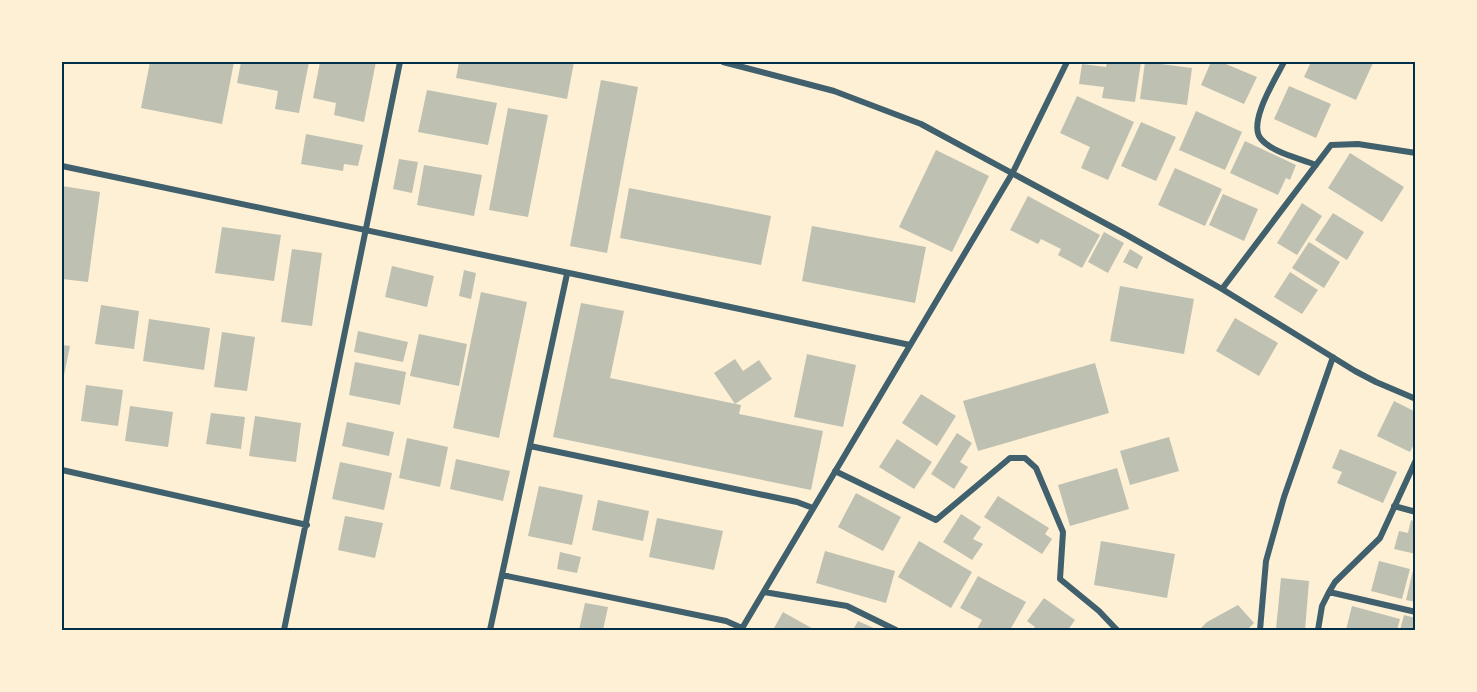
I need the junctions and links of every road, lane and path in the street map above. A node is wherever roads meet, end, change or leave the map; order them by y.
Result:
1 (400, 62) edge
2 (723, 62) edge
3 (1067, 62) edge
4 (1284, 62) edge
5 (1416, 153) edge
6 (1316, 165) junction
7 (62, 166) edge
8 (1013, 172) junction
9 (366, 232) junction
10 (567, 274) junction
11 (1222, 289) junction
12 (909, 345) junction
13 (1333, 357) junction
14 (1416, 399) edge
15 (530, 446) junction
16 (1416, 460) edge
17 (62, 470) edge
18 (835, 471) junction
19 (1394, 506) junction
20 (813, 508) junction
21 (1416, 512) edge
22 (307, 525) junction
23 (502, 575) junction
24 (764, 592) junction
25 (1329, 592) junction
26 (1416, 612) edge
27 (742, 629) edge
28 (284, 630) edge
29 (490, 630) edge
30 (896, 630) edge
31 (1117, 630) edge
32 (1260, 630) edge
33 (1318, 630) edge

1 - 9 street
2 - 8 street
3 - 8 street
4 - 6 street
5 - 6 street
6 - 11 street
7 - 9 street
8 - 11 street
8 - 12 street
9 - 10 street
9 - 22 street
10 - 12 street
10 - 15 street
11 - 13 street
12 - 18 street
13 - 14 street
13 - 32 street
15 - 20 street
15 - 23 street
16 - 19 street
17 - 22 street
18 - 20 street
18 - 31 street
19 - 21 street
19 - 25 street
20 - 24 street
22 - 28 street
23 - 27 street
23 - 29 street
24 - 27 street
24 - 30 street
25 - 26 street
25 - 33 street

